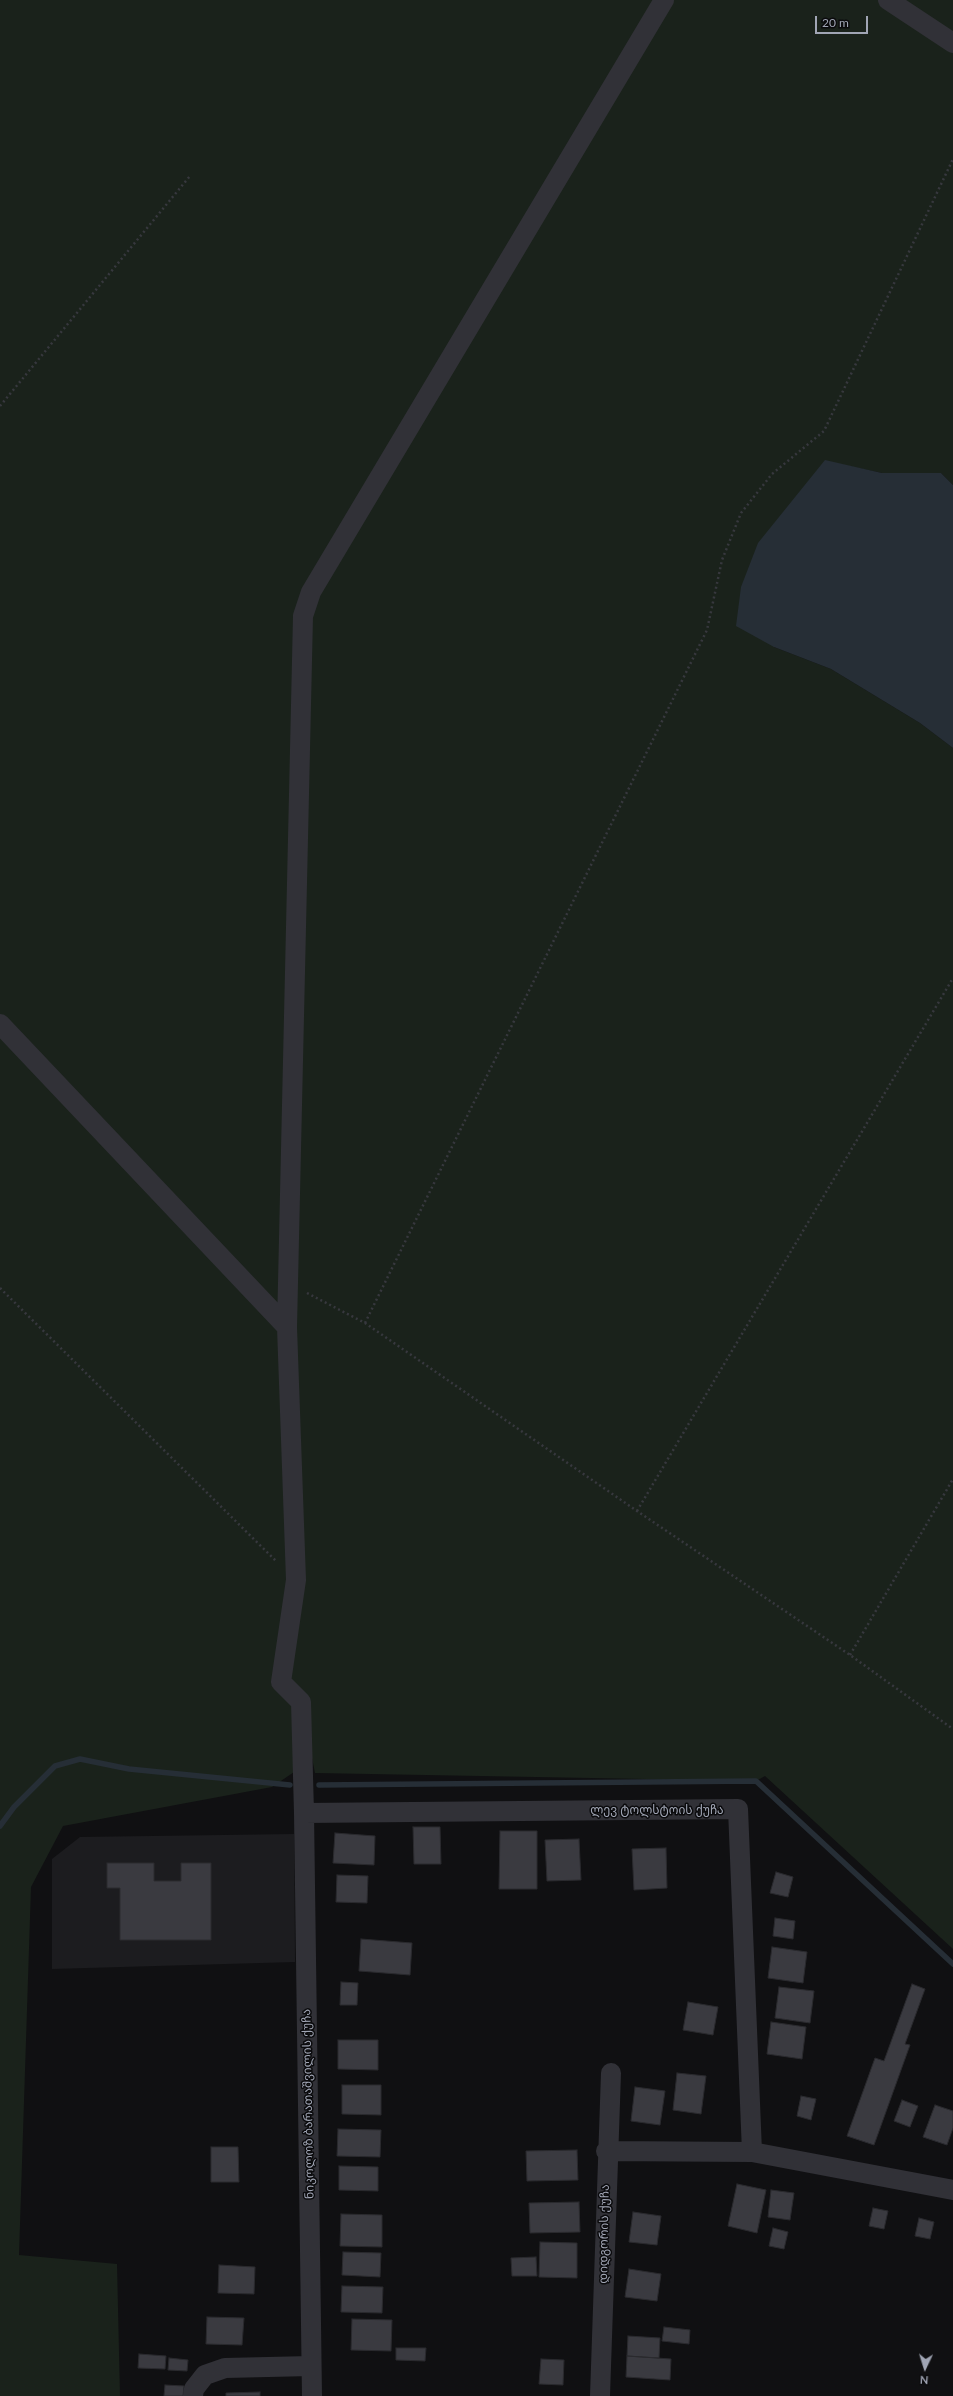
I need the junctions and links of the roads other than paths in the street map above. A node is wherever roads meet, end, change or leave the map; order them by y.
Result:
1 (664, 0) edge
2 (888, 0) edge
3 (953, 43) edge
4 (0, 1024) edge
5 (287, 1327) junction
6 (304, 1813) junction
7 (610, 2073) dead end
8 (606, 2152) junction
9 (752, 2152) junction
10 (953, 2190) edge
11 (311, 2366) junction
12 (193, 2396) edge
13 (312, 2396) edge
14 (600, 2396) edge

1 - 5 street
2 - 3 street
4 - 5 street
5 - 6 street, ნიკოლოზ ბარათაშვილის ქუჩა
6 - 9 street, ლევ ტოლსტოის ქუჩა
6 - 11 street, ნიკოლოზ ბარათაშვილის ქუჩა
7 - 8 street, დიდგორის ქუჩა
8 - 9 street
8 - 14 street, დიდგორის ქუჩა
9 - 10 street
11 - 12 street
11 - 13 street, ნიკოლოზ ბარათაშვილის ქუჩა

